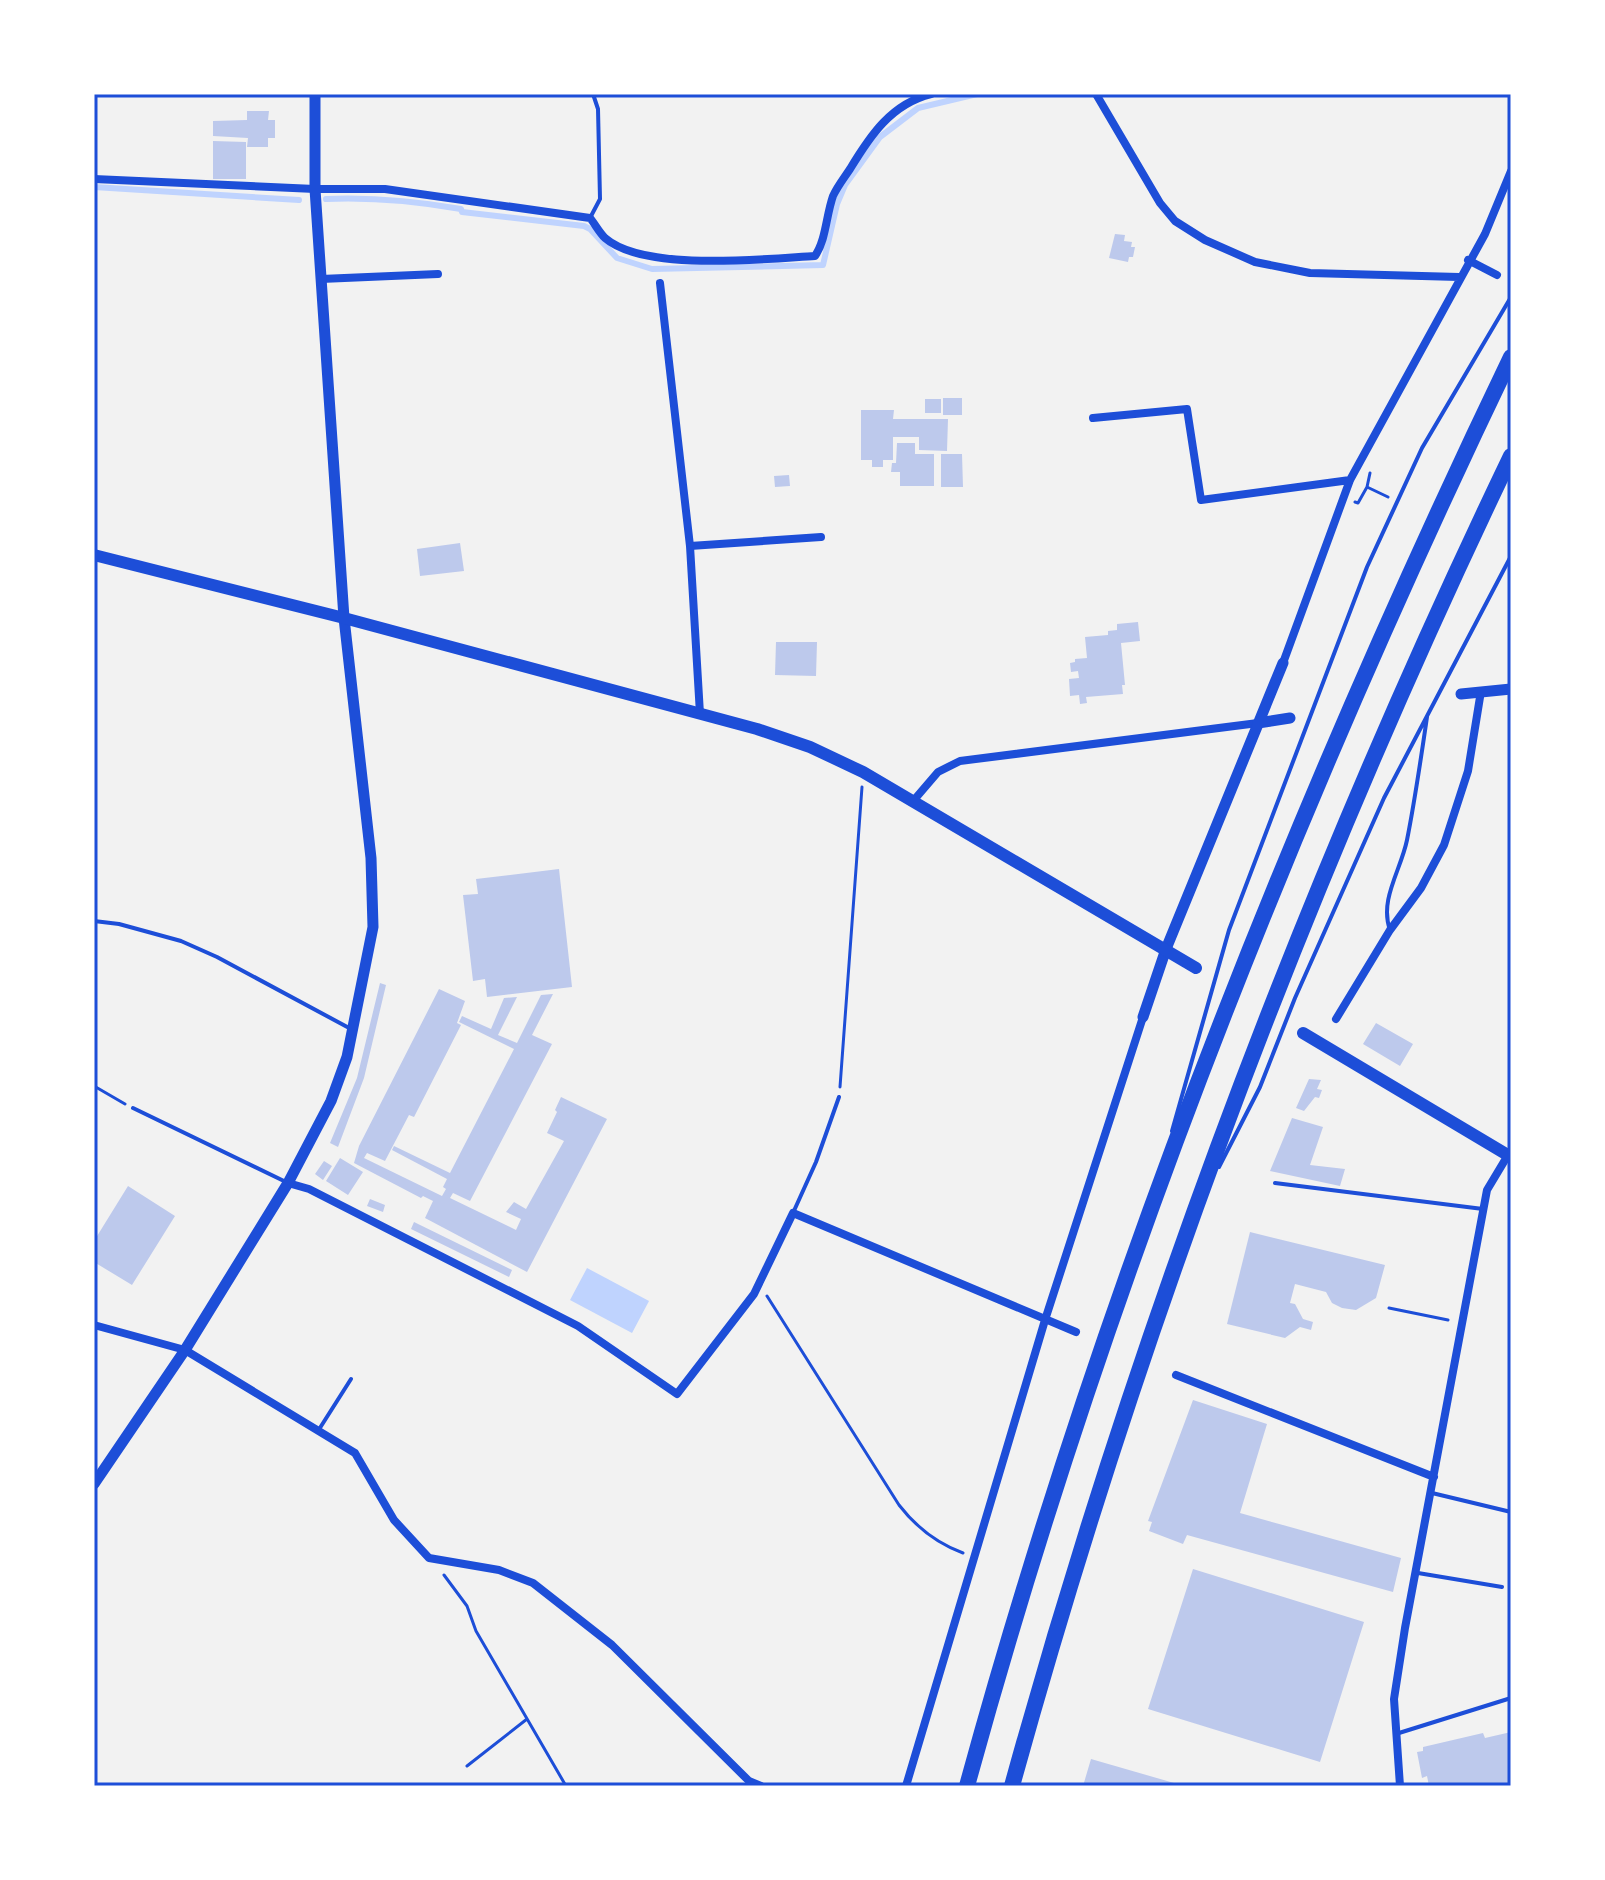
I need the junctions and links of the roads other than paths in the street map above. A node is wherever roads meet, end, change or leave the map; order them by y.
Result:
1 (315, 94) edge
2 (593, 94) edge
3 (931, 94) edge
4 (1096, 94) edge
5 (1511, 171) edge
6 (94, 179) edge
7 (315, 189) junction
8 (590, 218) junction
9 (1468, 260) junction
10 (438, 274) dead end
11 (1497, 275) dead end
12 (1459, 277) junction
13 (321, 279) junction
14 (660, 283) dead end
15 (1511, 297) edge
16 (1511, 357) edge
17 (1093, 418) dead end
18 (1511, 456) edge
19 (1350, 480) junction
20 (821, 537) dead end
21 (690, 546) junction
22 (94, 555) edge
23 (1511, 556) edge
24 (344, 618) junction
25 (1283, 663) joint
26 (1511, 689) edge
27 (1481, 691) junction
28 (1461, 694) dead end
29 (1428, 711) junction
30 (700, 714) junction
31 (1290, 718) dead end
32 (1258, 723) junction
33 (914, 800) junction
34 (94, 921) edge
35 (1390, 930) junction
36 (1166, 949) junction
37 (1196, 968) dead end
38 (1143, 1017) joint
39 (1336, 1019) dead end
40 (353, 1030) junction
41 (1303, 1033) dead end
42 (1268, 1042) junction
43 (839, 1097) road end
44 (133, 1108) road end
45 (1509, 1156) edge
46 (288, 1183) junction
47 (1275, 1183) dead end
48 (1154, 1195) junction
49 (1484, 1209) junction
50 (793, 1213) junction
51 (1045, 1320) junction
52 (94, 1325) edge
53 (1076, 1332) dead end
54 (185, 1350) junction
55 (1176, 1375) dead end
56 (351, 1379) dead end
57 (318, 1431) junction
58 (1434, 1477) junction
59 (94, 1484) edge
60 (1430, 1493) junction
61 (1511, 1512) edge
62 (1415, 1572) junction
63 (1502, 1587) dead end
64 (1511, 1698) edge
65 (1396, 1734) junction
66 (761, 1786) edge
67 (906, 1786) edge
68 (967, 1786) edge
69 (1012, 1786) edge
70 (1400, 1786) edge

1 - 7 street
2 - 8 lane
3 - 8 street
4 - 12 street
5 - 9 street
6 - 7 street
7 - 8 street
7 - 13 street
9 - 11 street
9 - 12 street
10 - 13 street
12 - 19 street
13 - 24 street
14 - 21 street
15 - 48 lane
16 - 48 highway
17 - 19 street
18 - 42 highway
19 - 25 street
20 - 21 street
21 - 30 street
22 - 24 main road
23 - 29 lane
24 - 30 main road
24 - 40 street
25 - 32 street
26 - 27 street
27 - 28 street
27 - 35 street
29 - 35 lane
29 - 42 lane
30 - 33 main road
31 - 32 street
32 - 33 street
32 - 36 street
33 - 36 main road
34 - 40 lane
35 - 39 street
36 - 37 main road
36 - 38 street
38 - 51 street
40 - 46 street
41 - 45 main road
42 - 69 highway
43 - 50 lane
44 - 46 lane
45 - 49 street
46 - 50 street
46 - 54 street
47 - 49 lane
48 - 68 highway
49 - 58 street
50 - 51 street
51 - 53 street
51 - 67 street
52 - 54 street
54 - 57 street
54 - 59 street
55 - 58 street
56 - 57 lane
57 - 66 street
58 - 60 street
60 - 61 lane
60 - 62 street
62 - 63 lane
62 - 65 street
64 - 65 lane
65 - 70 street

